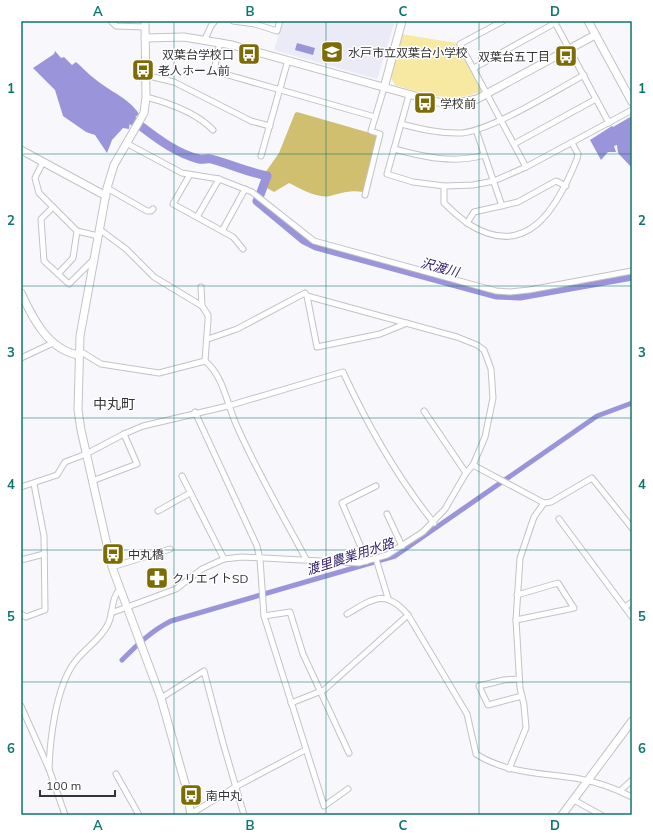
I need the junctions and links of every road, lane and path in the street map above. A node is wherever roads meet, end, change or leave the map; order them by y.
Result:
1 (111, 21) edge
2 (215, 21) edge
3 (233, 21) edge
4 (280, 21) edge
5 (402, 21) edge
6 (503, 21) edge
7 (588, 21) edge
8 (255, 22) edge
9 (555, 22) edge
10 (145, 24) edge
11 (595, 35) junction
12 (145, 38) junction
13 (205, 39) junction
14 (220, 42) junction
15 (570, 49) junction
16 (288, 60) junction
17 (474, 68) junction
18 (146, 75) junction
19 (584, 75) junction
20 (384, 88) junction
21 (280, 90) junction
22 (487, 94) junction
23 (410, 95) junction
24 (146, 97) junction
25 (596, 99) junction
26 (632, 102) edge
27 (632, 110) edge
28 (375, 117) junction
29 (501, 119) junction
30 (609, 123) junction
31 (402, 124) junction
32 (270, 126) junction
33 (213, 130) dead end
34 (476, 130) junction
35 (126, 143) junction
36 (572, 143) junction
37 (514, 144) junction
38 (394, 149) junction
39 (21, 150) edge
40 (484, 155) junction
41 (261, 156) dead end
42 (43, 162) junction
43 (526, 167) junction
44 (189, 176) junction
45 (219, 179) junction
46 (494, 181) junction
47 (444, 186) junction
48 (566, 186) junction
49 (245, 189) junction
50 (106, 192) junction
51 (365, 194) dead end
52 (502, 206) junction
53 (53, 207) junction
54 (153, 209) dead end
55 (197, 217) junction
56 (467, 223) junction
57 (77, 230) junction
58 (222, 231) junction
59 (98, 232) junction
60 (243, 249) dead end
61 (94, 260) junction
62 (632, 272) edge
63 (58, 274) junction
64 (201, 287) dead end
65 (21, 293) edge
66 (307, 296) junction
67 (202, 306) junction
68 (407, 323) junction
69 (208, 340) junction
70 (53, 342) junction
71 (78, 353) junction
72 (21, 358) edge
73 (205, 361) junction
74 (228, 406) junction
75 (424, 411) dead end
76 (195, 412) junction
77 (124, 434) junction
78 (86, 454) junction
79 (473, 465) junction
80 (466, 473) junction
81 (182, 476) dead end
82 (92, 481) junction
83 (34, 484) junction
84 (376, 486) dead end
85 (21, 487) edge
86 (190, 493) junction
87 (544, 503) junction
88 (158, 511) dead end
89 (386, 514) dead end
90 (559, 519) dead end
91 (434, 523) junction
92 (632, 528) edge
93 (402, 546) junction
94 (170, 549) dead end
95 (44, 554) junction
96 (224, 559) junction
97 (260, 559) junction
98 (306, 559) junction
99 (21, 560) edge
100 (377, 560) junction
101 (367, 561) junction
102 (112, 567) junction
103 (120, 589) junction
104 (517, 595) junction
105 (388, 598) junction
106 (632, 602) edge
107 (127, 607) junction
108 (625, 607) junction
109 (111, 613) junction
110 (21, 614) edge
111 (347, 614) dead end
112 (408, 615) junction
113 (264, 616) junction
114 (632, 617) edge
115 (516, 620) junction
116 (519, 679) junction
117 (320, 692) junction
118 (522, 696) junction
119 (161, 698) junction
120 (291, 703) junction
121 (21, 706) edge
122 (632, 720) edge
123 (305, 750) junction
124 (349, 753) dead end
125 (49, 769) junction
126 (509, 769) junction
127 (116, 774) dead end
128 (632, 780) edge
129 (588, 781) junction
130 (237, 786) junction
131 (348, 788) dead end
132 (620, 791) junction
133 (632, 797) edge
134 (574, 800) junction
135 (192, 814) edge
136 (65, 815) edge
137 (139, 815) edge
138 (244, 815) edge
139 (562, 815) edge
140 (601, 815) edge

1 - 10 street
2 - 13 street
3 - 8 street
4 - 8 street
5 - 20 street
6 - 17 street
7 - 11 street
9 - 15 street
9 - 17 street
10 - 12 street
11 - 15 street
11 - 26 street
12 - 13 street
12 - 18 street
13 - 14 street
14 - 16 street
14 - 21 street
15 - 19 street
15 - 22 street
16 - 20 street
16 - 21 street
17 - 22 street
18 - 24 street
18 - 32 street
19 - 25 street
19 - 29 street
20 - 23 street
20 - 28 street
21 - 28 street
21 - 32 street
22 - 23 street
22 - 29 street
23 - 31 street
24 - 33 street
24 - 35 street
25 - 30 street
25 - 37 street
27 - 30 street
28 - 51 street
29 - 34 street
29 - 37 street
30 - 36 street
31 - 34 street
31 - 38 street
32 - 41 street
34 - 40 street
35 - 44 street
35 - 50 street
36 - 43 street
36 - 48 street
37 - 43 street
38 - 40 street
38 - 47 street
39 - 42 street
40 - 46 street
42 - 50 street
42 - 53 street
43 - 46 street
44 - 45 street
44 - 55 street
45 - 49 street
45 - 55 street
46 - 47 street
46 - 52 street
47 - 56 street
48 - 52 street
48 - 56 street
49 - 58 street
49 - 62 street
50 - 54 street
50 - 59 street
52 - 56 street
53 - 57 street
53 - 63 street
55 - 58 street
57 - 59 street
57 - 63 street
58 - 60 street
59 - 61 street
59 - 67 street
61 - 63 street
61 - 71 street
64 - 67 street
65 - 70 street
66 - 68 street
66 - 68 street
66 - 69 street
67 - 69 street
68 - 79 street
69 - 73 street
70 - 71 street
70 - 72 street
71 - 73 street
71 - 78 street
73 - 74 street
74 - 76 street
74 - 91 street
74 - 98 street
75 - 80 street
76 - 77 street
76 - 97 street
77 - 78 street
77 - 82 street
78 - 82 street
78 - 83 street
79 - 80 street
79 - 87 street
80 - 91 street
81 - 86 street
82 - 102 street
83 - 85 street
83 - 95 street
84 - 101 street
86 - 88 street
86 - 96 street
87 - 92 street
87 - 104 street
89 - 93 street
90 - 108 street
91 - 93 street
93 - 100 street
94 - 102 street
95 - 99 street
95 - 110 street
96 - 97 street
96 - 107 street
97 - 98 street
97 - 113 street
98 - 101 street
100 - 101 street
100 - 105 street
102 - 103 street
103 - 107 street
103 - 109 street
104 - 115 street
104 - 115 street
105 - 111 street
105 - 112 street
106 - 108 street
107 - 109 street
107 - 119 street
108 - 114 street
109 - 125 street
112 - 117 street
112 - 126 street
113 - 117 street
113 - 120 street
115 - 116 street
116 - 118 street
116 - 118 street
117 - 120 street
117 - 124 street
118 - 126 street
119 - 130 street
119 - 135 street
120 - 123 street
121 - 125 street
122 - 129 street
123 - 130 street
123 - 131 street
125 - 136 street
126 - 129 street
127 - 137 street
128 - 132 street
129 - 132 street
129 - 134 street
130 - 135 street
130 - 138 street
132 - 133 street
134 - 139 street
134 - 140 street

